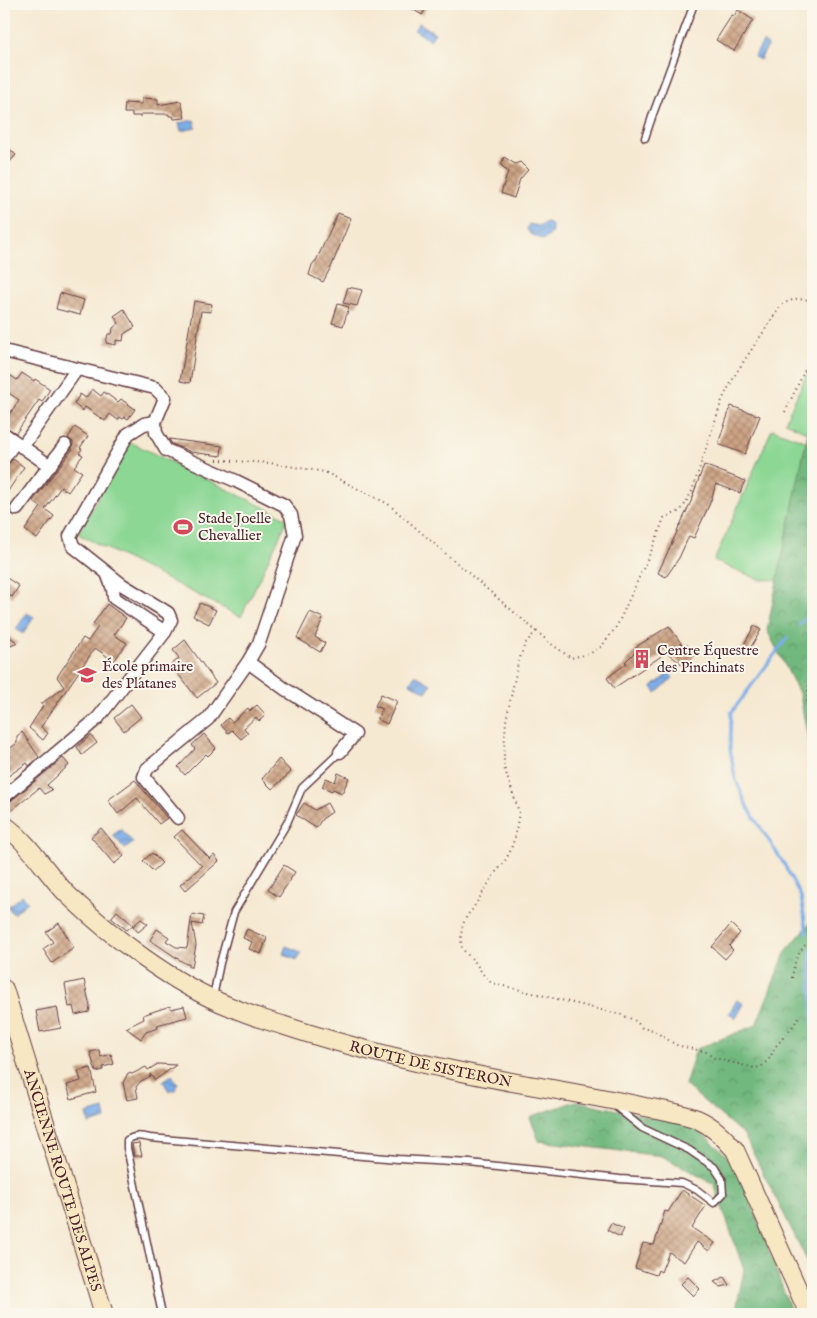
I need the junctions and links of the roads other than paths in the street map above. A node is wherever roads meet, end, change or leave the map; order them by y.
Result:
1 (694, 4) edge
2 (645, 138) dead end
3 (4, 351) edge
4 (77, 369) junction
5 (155, 422) junction
6 (4, 434) edge
7 (19, 444) junction
8 (65, 445) dead end
9 (4, 458) edge
10 (50, 466) junction
11 (18, 509) dead end
12 (105, 570) junction
13 (165, 632) junction
14 (248, 662) junction
15 (340, 752) joint
16 (4, 797) edge
17 (178, 818) dead end
18 (4, 825) edge
19 (4, 989) edge
20 (213, 998) junction
21 (607, 1098) junction
22 (104, 1314) edge
23 (162, 1314) edge
24 (809, 1314) edge

1 - 2 lane
3 - 4 street
4 - 5 street
4 - 7 street
5 - 12 street
5 - 14 street
6 - 7 street
7 - 9 street
7 - 10 street
8 - 10 street
10 - 11 street
12 - 13 street
12 - 13 street
13 - 16 street
14 - 15 street
14 - 17 street
15 - 20 lane
18 - 20 main road, ROUTE DE SISTERON
19 - 22 main road, ANCIENNE ROUTE DES ALPES
20 - 21 main road, ROUTE DE SISTERON
21 - 23 lane
21 - 24 main road, ROUTE DE SISTERON

